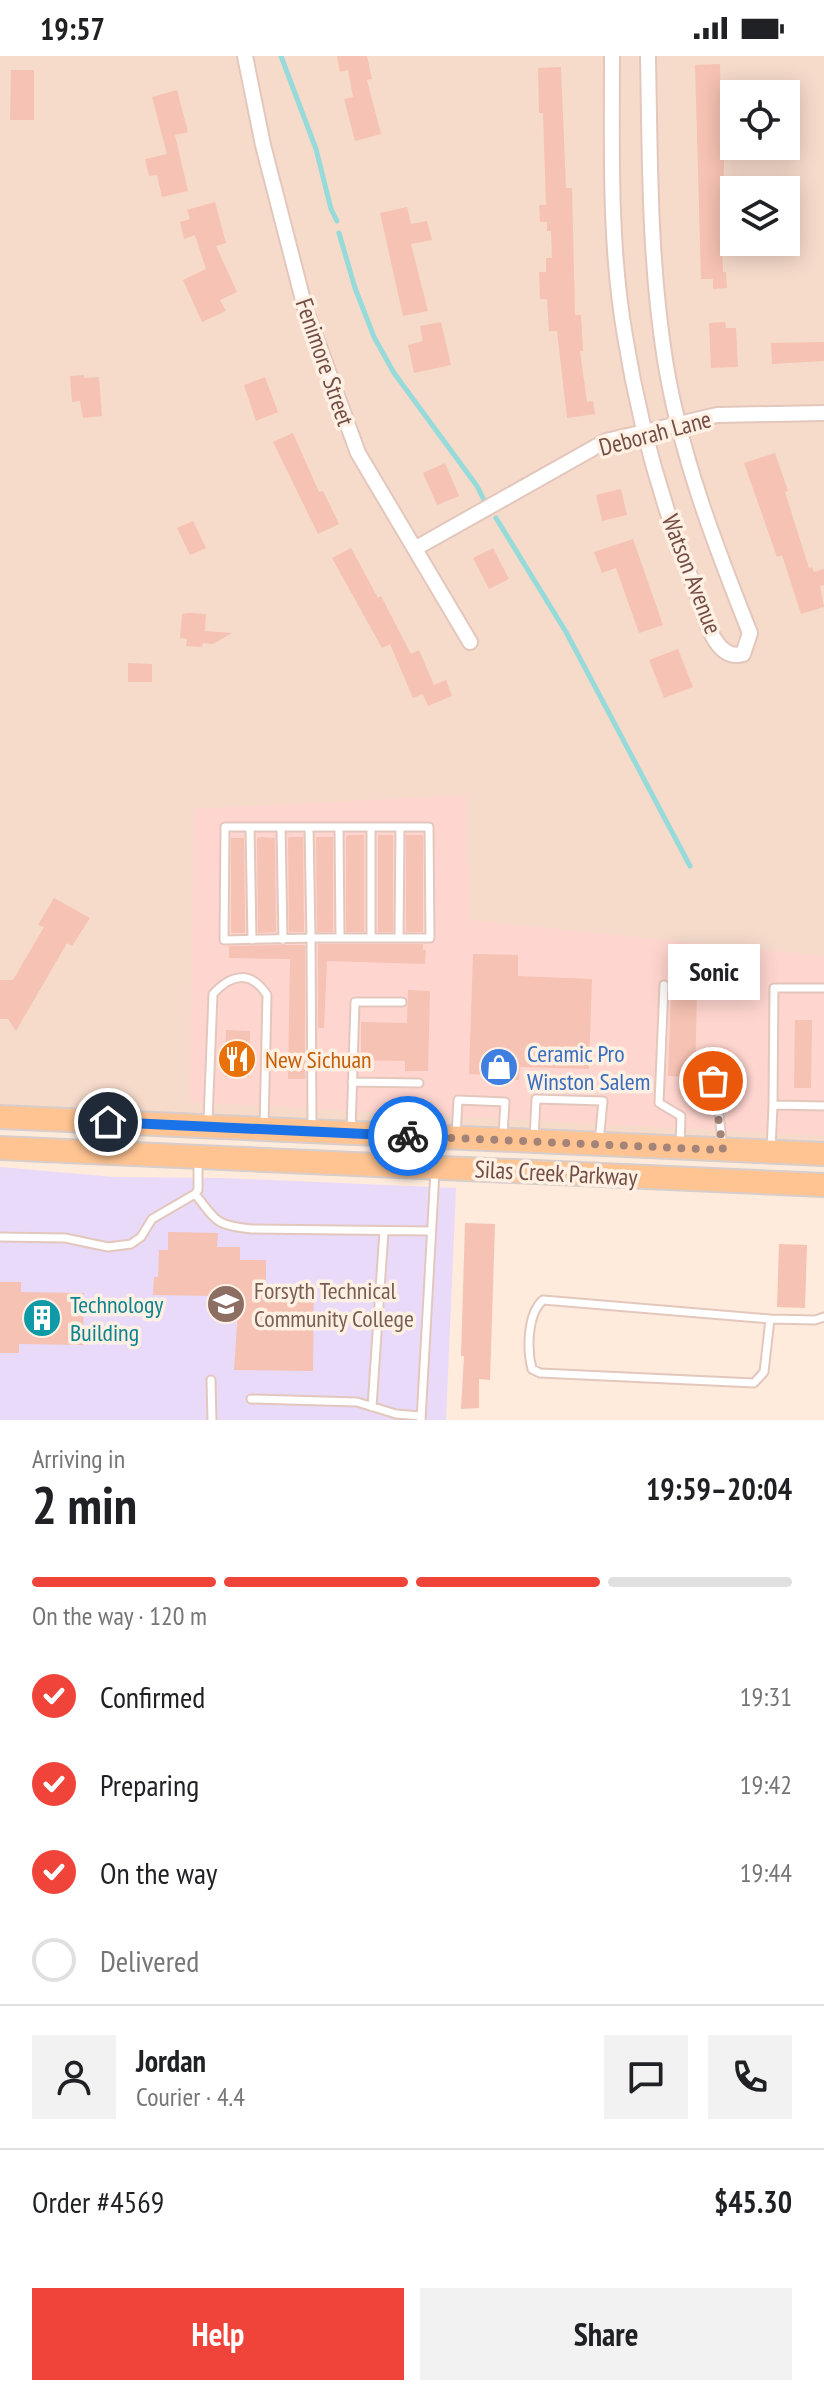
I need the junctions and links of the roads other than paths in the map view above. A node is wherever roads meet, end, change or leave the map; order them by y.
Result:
1 (245, 56) edge
2 (612, 56) edge
3 (648, 56) edge
4 (824, 413) edge
5 (679, 423) junction
6 (644, 432) junction
7 (416, 548) junction
8 (470, 642) dead end
9 (250, 827) junction
10 (281, 827) junction
11 (309, 827) junction
12 (339, 827) junction
13 (371, 827) junction
14 (400, 827) junction
15 (311, 938) junction
16 (340, 938) junction
17 (371, 938) junction
18 (399, 938) junction
19 (252, 940) junction
20 (283, 940) junction
21 (664, 985) dead end
22 (824, 988) edge
23 (402, 1002) dead end
24 (708, 1057) dead end
25 (352, 1082) junction
26 (419, 1083) dead end
27 (773, 1105) junction
28 (824, 1106) edge
29 (0, 1117) edge
30 (208, 1127) junction
31 (264, 1129) junction
32 (312, 1131) junction
33 (350, 1133) junction
34 (455, 1138) junction
35 (503, 1140) junction
36 (534, 1141) junction
37 (599, 1144) junction
38 (0, 1148) edge
39 (670, 1148) junction
40 (723, 1150) junction
41 (771, 1152) junction
42 (824, 1154) edge
43 (198, 1158) junction
44 (435, 1168) junction
45 (824, 1185) edge
46 (195, 1194) junction
47 (384, 1231) junction
48 (430, 1231) junction
49 (0, 1237) edge
50 (824, 1317) edge
51 (770, 1319) junction
52 (211, 1380) dead end
53 (251, 1399) dead end
54 (372, 1407) junction
55 (421, 1418) edge
56 (212, 1420) edge

1 - 7 street, Fenimore Street
2 - 6 street, Watson Avenue
3 - 5 street, Watson Avenue
4 - 5 street, Deborah Lane
5 - 6 street, Deborah Lane
5 - 6 street, Watson Avenue
6 - 7 street, Deborah Lane
7 - 8 street, Fenimore Street
9 - 10 lane
9 - 19 lane
9 - 19 lane
10 - 11 lane
10 - 20 lane
11 - 12 lane
11 - 15 lane
12 - 13 lane
12 - 16 lane
13 - 14 lane
13 - 17 lane
14 - 18 lane
14 - 18 lane
15 - 16 lane
15 - 20 lane
15 - 32 lane
16 - 17 lane
17 - 18 lane
19 - 20 lane
21 - 39 lane
22 - 27 lane
23 - 25 lane
24 - 40 lane
25 - 26 lane
25 - 33 lane
27 - 28 lane
27 - 41 lane
29 - 30 main road, Silas Creek Parkway
30 - 31 main road, Silas Creek Parkway
30 - 31 lane
31 - 32 main road, Silas Creek Parkway
32 - 33 main road, Silas Creek Parkway
33 - 34 main road, Silas Creek Parkway
34 - 35 main road, Silas Creek Parkway
34 - 35 lane
35 - 36 main road, Silas Creek Parkway
36 - 37 main road, Silas Creek Parkway
36 - 37 lane
37 - 39 main road, Silas Creek Parkway
38 - 43 main road, Silas Creek Parkway
39 - 40 main road, Silas Creek Parkway
39 - 44 main road
40 - 41 main road, Silas Creek Parkway
41 - 42 main road, Silas Creek Parkway
43 - 44 main road, Silas Creek Parkway
43 - 46 lane
44 - 45 main road, Silas Creek Parkway
44 - 48 lane
46 - 47 lane
46 - 49 lane
47 - 48 lane
47 - 54 lane
48 - 55 lane
50 - 51 lane
51 - 51 lane
52 - 56 lane
53 - 54 lane
54 - 55 lane

